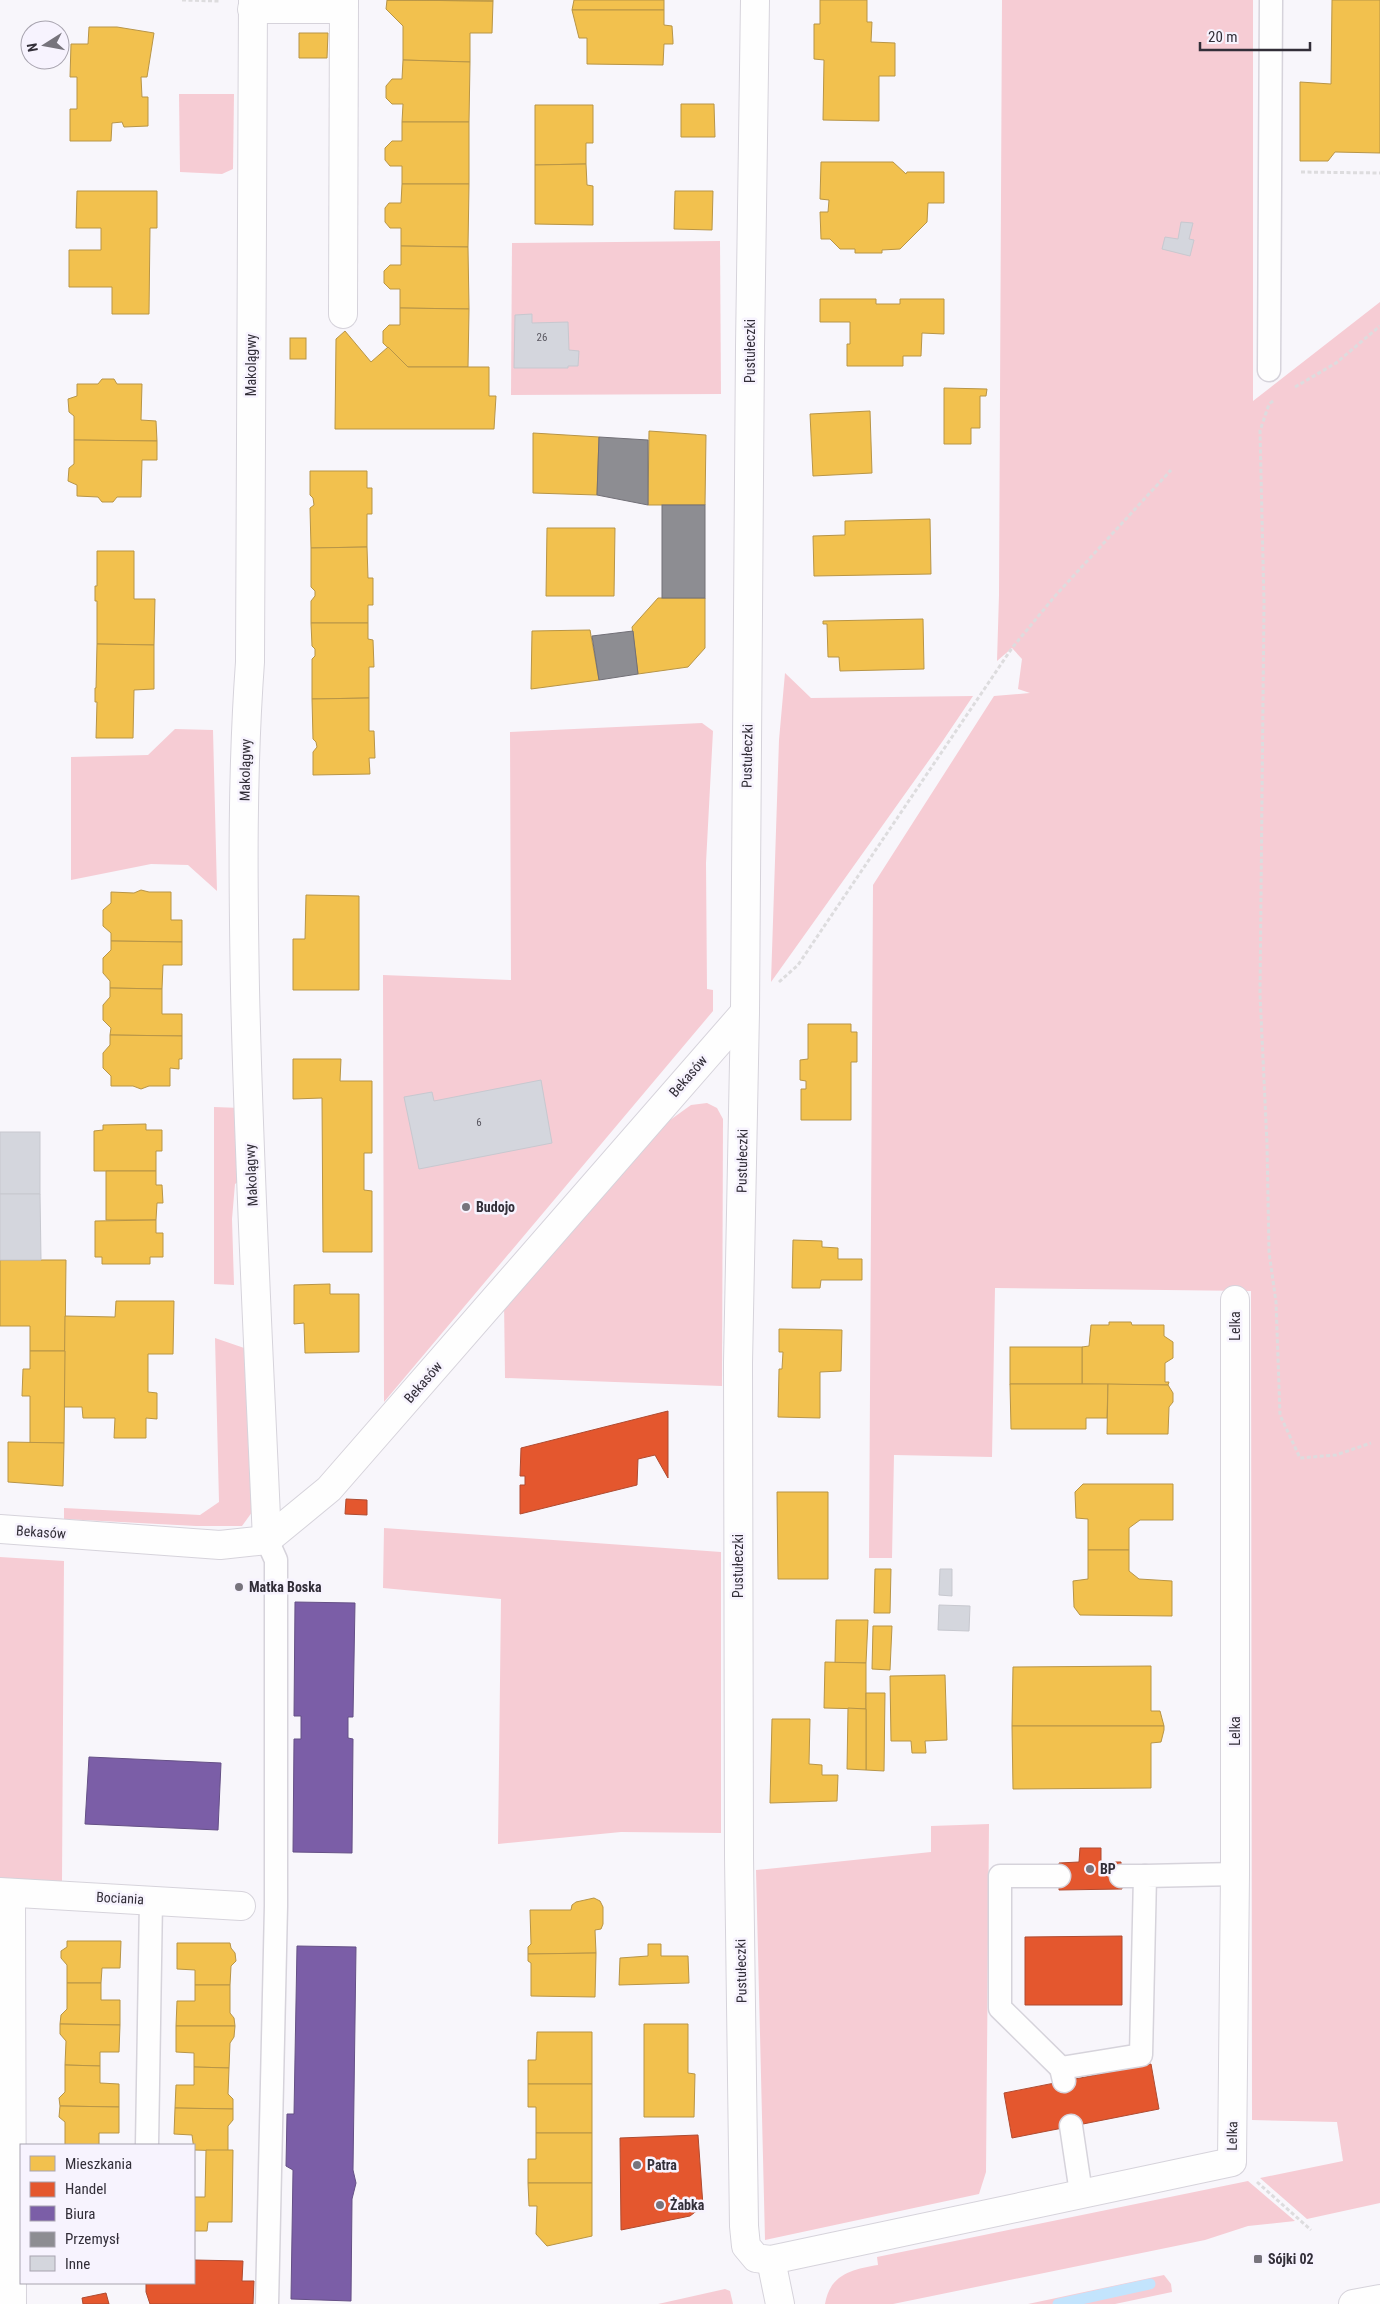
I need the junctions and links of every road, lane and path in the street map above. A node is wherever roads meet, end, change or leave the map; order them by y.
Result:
1 (182, 0) edge
2 (755, 0) edge
3 (1271, 0) edge
4 (252, 4) edge
5 (343, 5) edge
6 (1292, 172) dead end
7 (1380, 173) edge
8 (343, 314) dead end
9 (1380, 326) edge
10 (1269, 370) dead end
11 (1294, 388) dead end
12 (1277, 398) dead end
13 (1171, 470) dead end
14 (745, 1012) junction
15 (1235, 1300) dead end
16 (1371, 1443) dead end
17 (0, 1530) edge
18 (267, 1540) junction
19 (1235, 1874) junction
20 (1059, 1876) dead end
21 (1122, 1876) dead end
22 (1145, 1876) junction
23 (5, 1892) edge
24 (151, 1900) junction
25 (241, 1906) dead end
26 (1071, 2126) dead end
27 (147, 2144) edge
28 (1243, 2170) junction
29 (1081, 2193) junction
30 (1311, 2230) dead end
31 (771, 2260) junction
32 (1380, 2299) edge
33 (12, 2304) edge
34 (266, 2304) edge
35 (780, 2304) edge
36 (1353, 2304) edge

1 - 4 path
2 - 14 street, Pustułeczki
3 - 10 lane
4 - 5 street
4 - 18 street, Makolągwy
5 - 8 street
6 - 7 path
9 - 11 path
12 - 16 path
13 - 14 path
14 - 18 street, Bekasów
14 - 31 street, Pustułeczki
15 - 19 street, Lelka
17 - 18 street, Bekasów
18 - 34 lane
19 - 22 lane
19 - 28 street, Lelka
20 - 22 lane
21 - 22 lane
23 - 24 street, Bociania
23 - 33 street
24 - 25 street, Bociania
24 - 27 lane
26 - 29 lane
28 - 29 street
28 - 30 path
29 - 31 street
31 - 35 street
32 - 36 street

